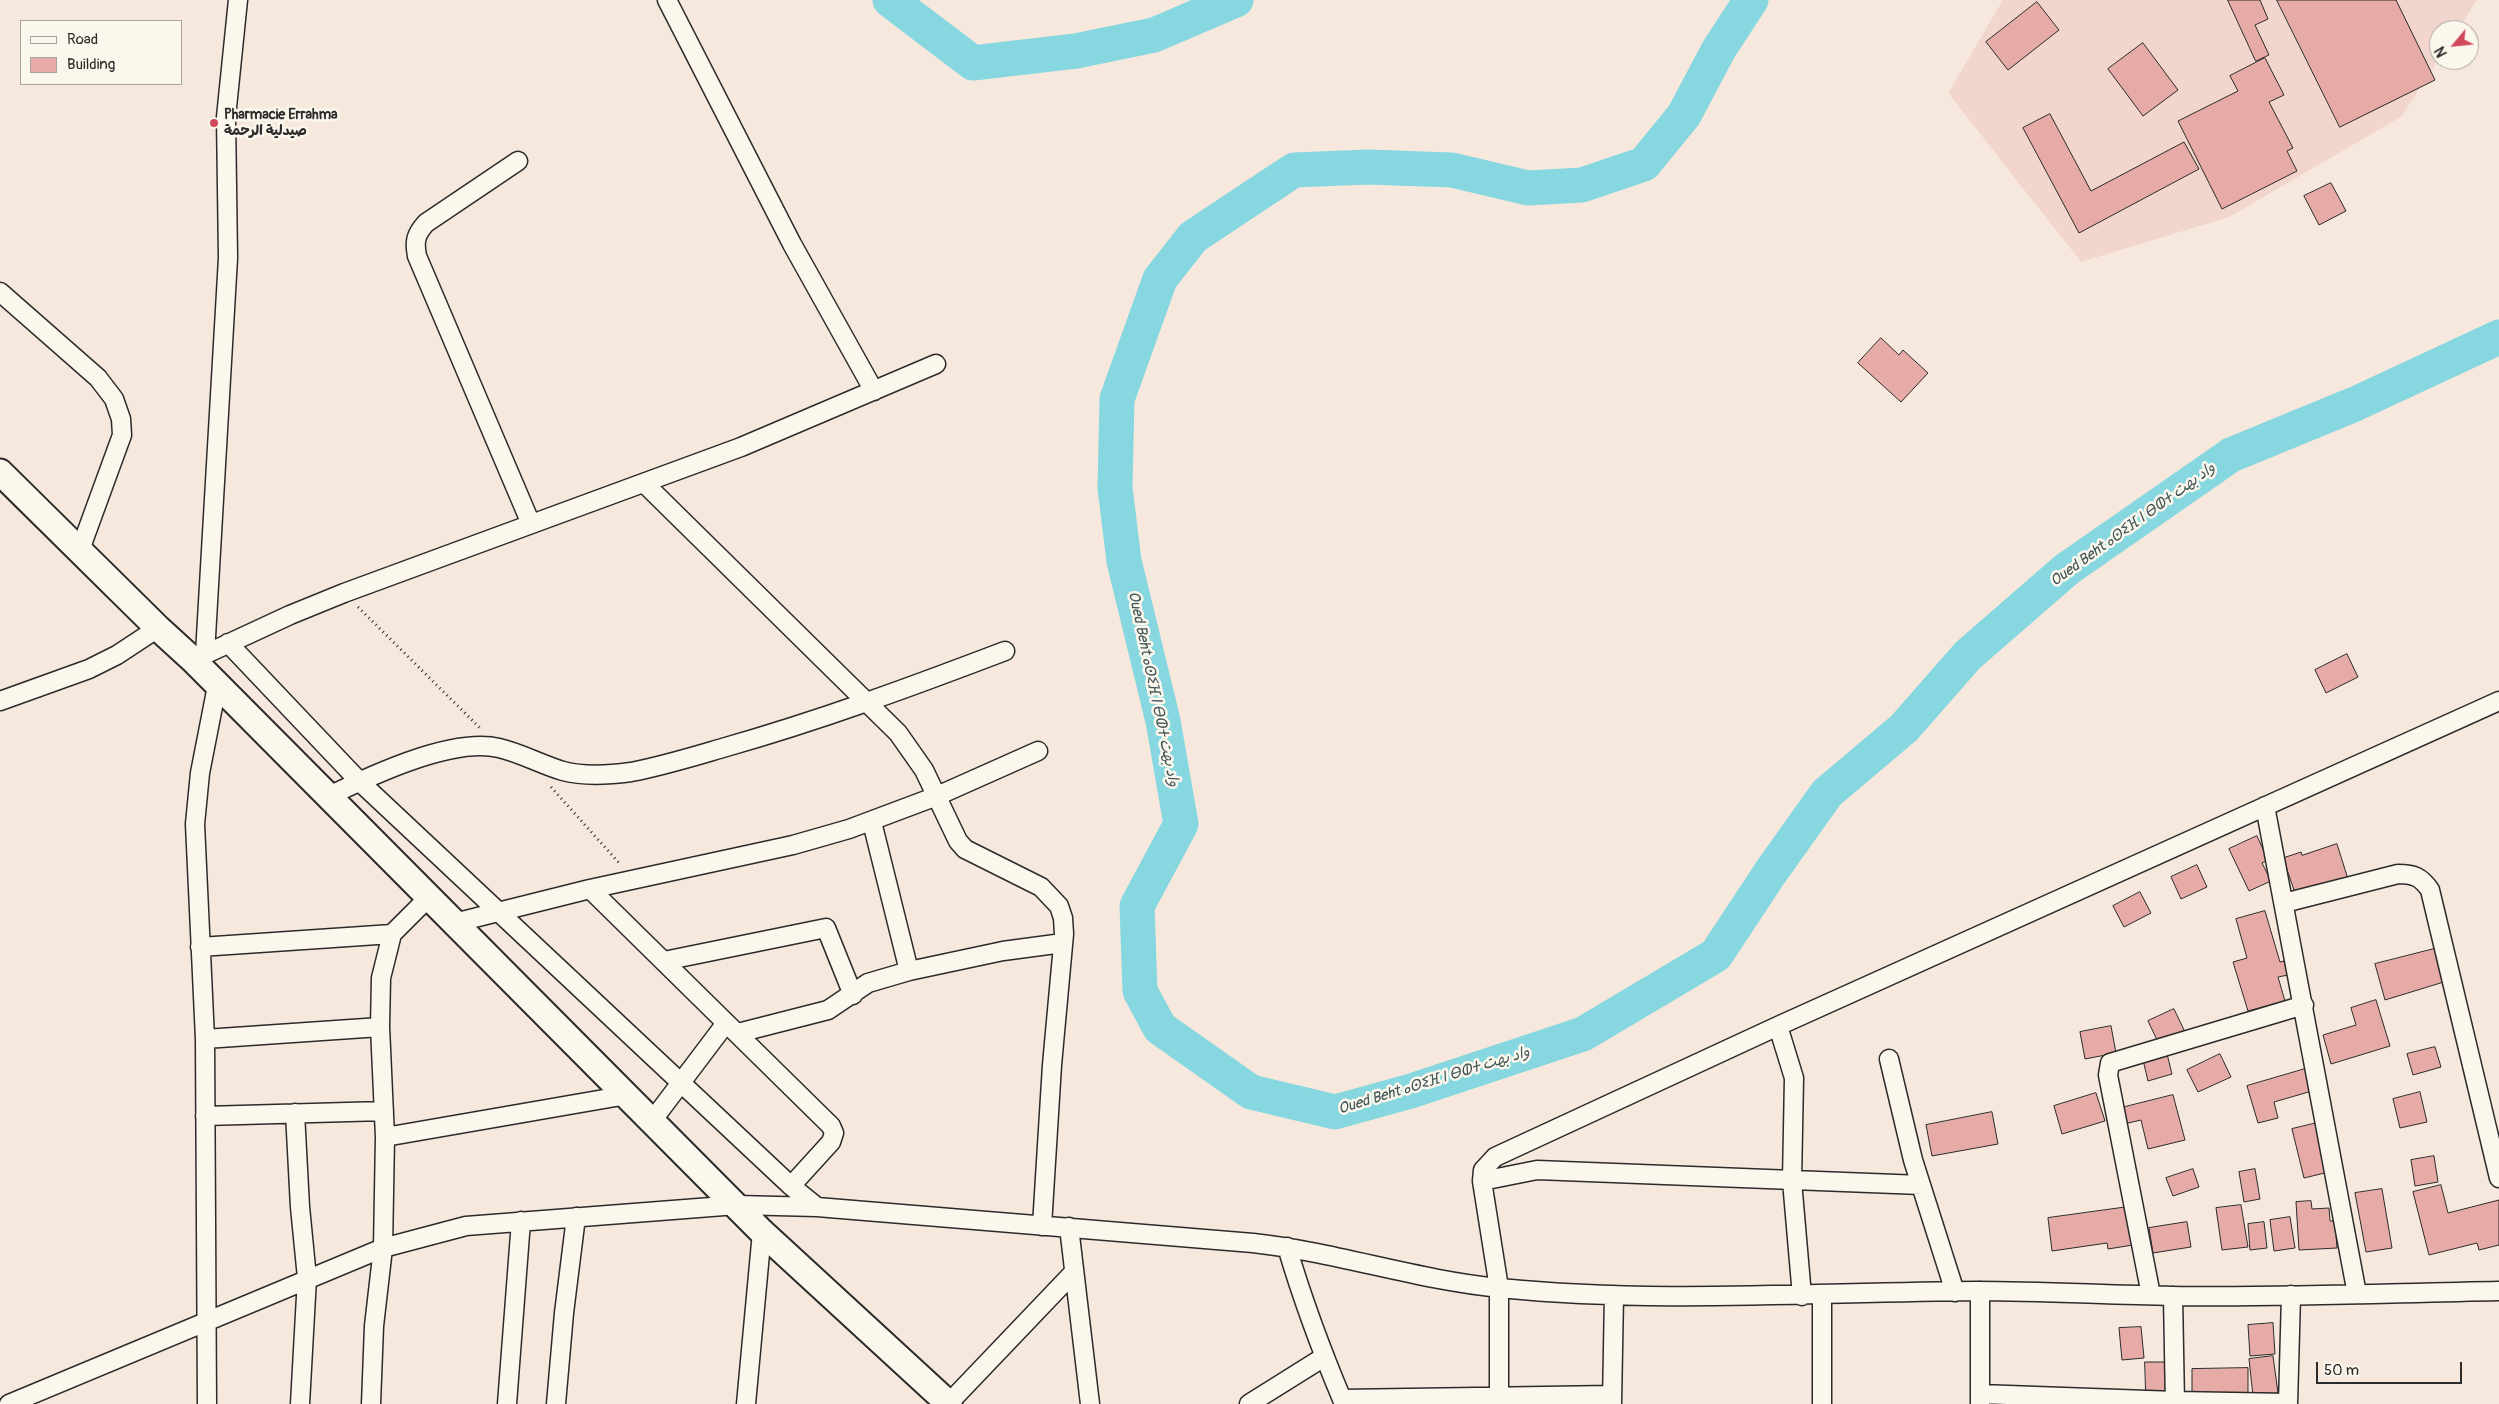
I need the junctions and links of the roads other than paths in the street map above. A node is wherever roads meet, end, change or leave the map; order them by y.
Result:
1 (238, 0) edge
2 (667, 0) edge
3 (518, 161) dead end
4 (0, 292) edge
5 (936, 364) dead end
6 (874, 391) junction
7 (0, 472) edge
8 (644, 482) junction
9 (531, 524) junction
10 (80, 550) junction
11 (158, 628) junction
12 (228, 643) junction
13 (1005, 651) dead end
14 (199, 657) junction
15 (217, 686) junction
16 (0, 701) edge
17 (2499, 701) edge
18 (866, 703) junction
19 (1038, 752) dead end
20 (359, 781) junction
21 (937, 796) junction
22 (327, 797) junction
23 (2265, 806) junction
24 (872, 822) junction
25 (590, 889) junction
26 (429, 897) junction
27 (2284, 903) junction
28 (501, 912) junction
29 (454, 923) junction
30 (392, 934) junction
31 (1064, 943) junction
32 (200, 947) junction
33 (664, 962) junction
34 (908, 971) junction
35 (853, 995) junction
36 (2304, 1005) junction
37 (1778, 1026) junction
38 (380, 1027) junction
39 (732, 1028) junction
40 (205, 1039) junction
41 (1889, 1059) dead end
42 (681, 1082) junction
43 (627, 1095) junction
44 (384, 1111) junction
45 (295, 1113) junction
46 (205, 1116) junction
47 (652, 1121) junction
48 (385, 1137) junction
49 (2499, 1178) edge
50 (1482, 1181) junction
51 (1792, 1181) junction
52 (1921, 1185) junction
53 (791, 1186) junction
54 (738, 1205) junction
55 (817, 1207) junction
56 (576, 1217) junction
57 (521, 1221) junction
58 (1042, 1226) junction
59 (1069, 1228) junction
60 (762, 1232) junction
61 (1287, 1246) junction
62 (383, 1248) junction
63 (1073, 1273) junction
64 (307, 1278) junction
65 (1499, 1288) junction
66 (1980, 1291) junction
67 (2499, 1291) edge
68 (1955, 1292) junction
69 (2357, 1294) junction
70 (1614, 1295) junction
71 (1822, 1295) junction
72 (2151, 1295) junction
73 (2291, 1295) junction
74 (1802, 1296) junction
75 (2173, 1296) junction
76 (207, 1322) junction
77 (1324, 1358) junction
78 (0, 1392) edge
79 (1980, 1399) edge
80 (1500, 1400) edge
81 (1612, 1400) edge
82 (1343, 1401) edge
83 (2174, 1403) edge
84 (2288, 1403) edge
85 (8, 1404) edge
86 (207, 1404) edge
87 (300, 1404) edge
88 (371, 1404) edge
89 (507, 1404) edge
90 (556, 1404) edge
91 (746, 1404) edge
92 (948, 1404) edge
93 (1090, 1404) edge
94 (1249, 1404) edge
95 (1822, 1404) edge

1 - 14 street
2 - 6 street
3 - 9 street
4 - 10 street
5 - 6 street
6 - 8 street
7 - 10 street
8 - 9 street
8 - 18 street
9 - 12 street
10 - 11 street
11 - 14 street
11 - 16 street
12 - 14 street
12 - 20 street
13 - 18 street
14 - 15 street
15 - 22 street
15 - 32 street
17 - 23 street
18 - 20 street
18 - 21 street
19 - 21 street
20 - 22 street
20 - 28 street
21 - 24 street
21 - 31 street
22 - 26 street
23 - 27 street
23 - 37 street
24 - 25 street
24 - 34 street
25 - 28 street
25 - 33 street
26 - 29 street
26 - 30 street
27 - 36 street
27 - 49 street
28 - 29 street
28 - 42 street
29 - 43 street
30 - 32 street
30 - 38 street
31 - 34 street
31 - 58 street
32 - 40 street
33 - 35 street
33 - 39 street
34 - 35 street
35 - 39 street
36 - 69 street
36 - 72 street
37 - 50 street
37 - 51 street
38 - 40 street
38 - 44 street
39 - 42 street
39 - 53 street
40 - 46 street
41 - 52 street
42 - 47 street
42 - 53 street
43 - 47 street
43 - 48 street
44 - 45 street
44 - 48 street
45 - 46 street
45 - 64 street
46 - 76 street
47 - 54 street
48 - 62 street
50 - 51 street
50 - 65 street
51 - 52 street
51 - 74 street
52 - 68 street
53 - 55 street
54 - 55 street
54 - 56 street
54 - 60 street
55 - 58 street
56 - 57 street
56 - 90 street
57 - 62 street
57 - 89 street
58 - 59 street
59 - 61 street
59 - 63 street
60 - 91 street
60 - 92 street
61 - 65 street
61 - 77 street
62 - 64 street
62 - 88 street
63 - 92 street
63 - 93 street
64 - 76 street
64 - 87 street
65 - 70 street
65 - 80 street
66 - 68 street
66 - 72 street
66 - 79 street
67 - 69 street
68 - 71 street
69 - 73 street
70 - 74 street
70 - 81 street
71 - 74 street
71 - 95 street
72 - 75 street
73 - 75 street
73 - 84 street
75 - 83 street
76 - 85 street
76 - 86 street
77 - 82 street
77 - 94 street
78 - 85 street
79 - 83 street
80 - 81 street
80 - 82 street
83 - 84 street

